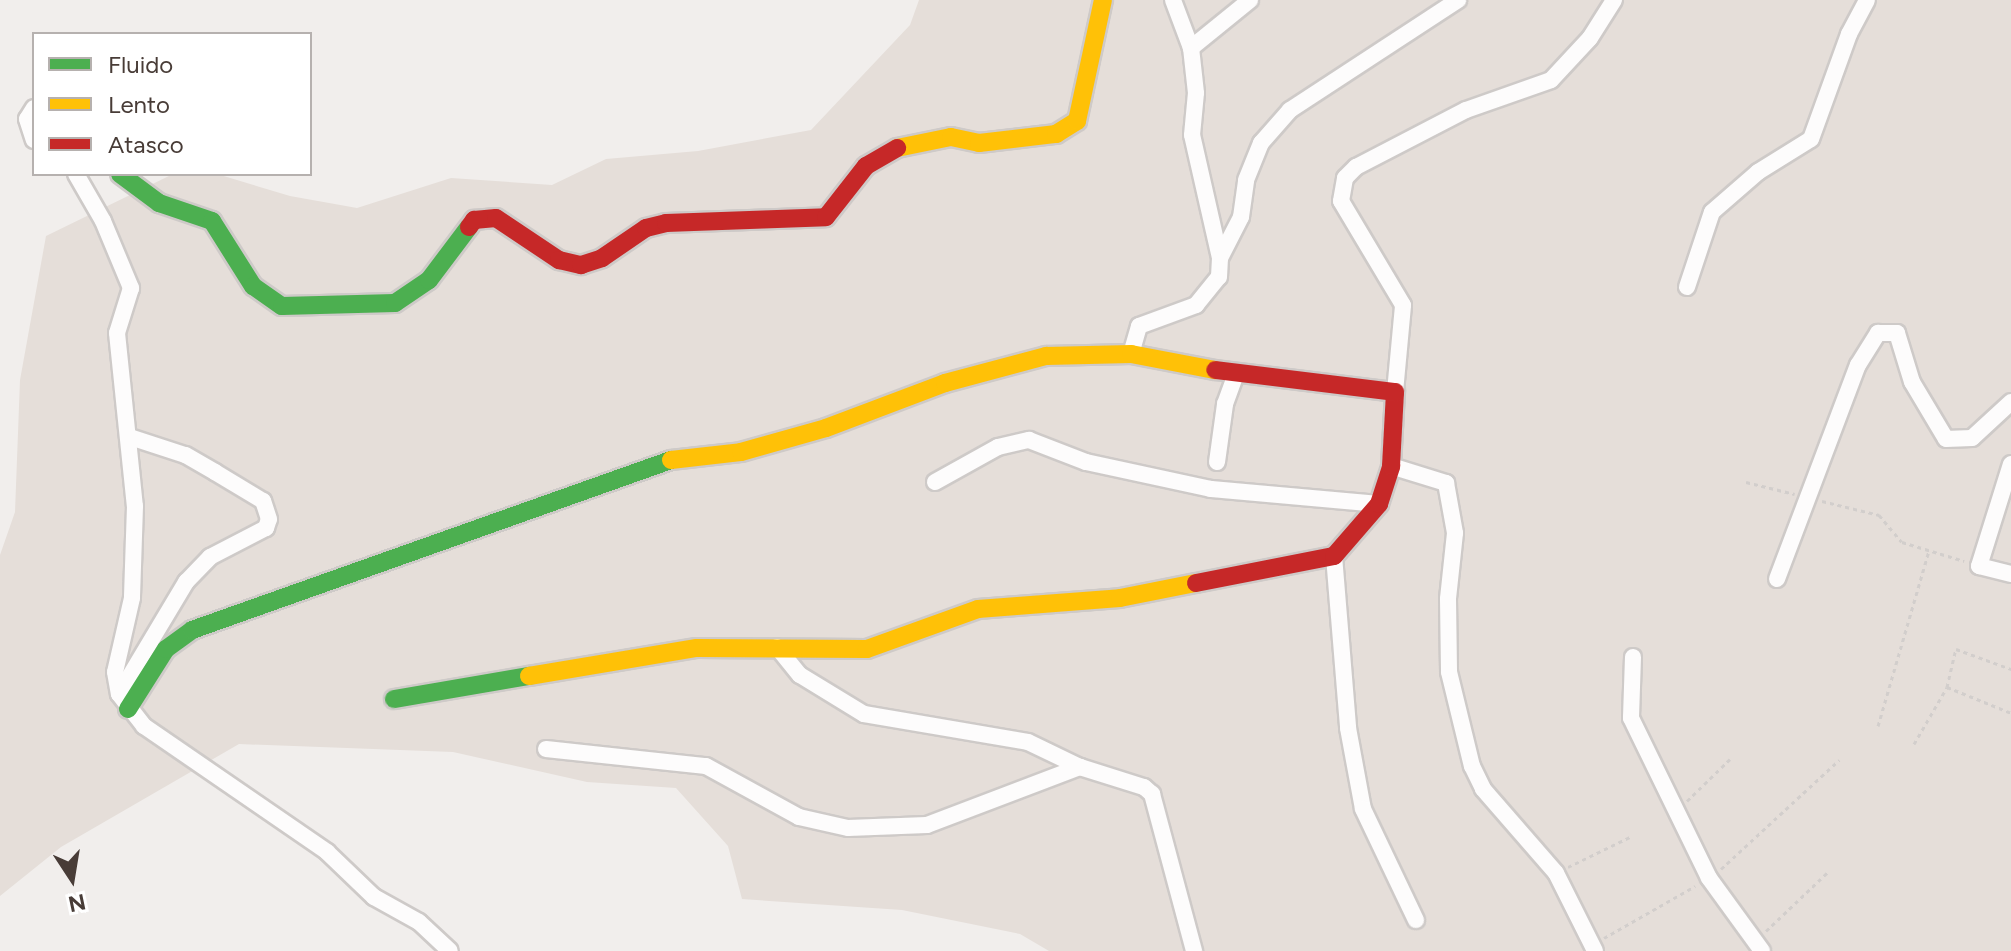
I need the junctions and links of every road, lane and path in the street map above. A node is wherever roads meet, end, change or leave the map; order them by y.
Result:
1 (1173, 0) edge
2 (1250, 0) edge
3 (1458, 0) edge
4 (1614, 0) edge
5 (1867, 0) edge
6 (1099, 3) edge
7 (1191, 48) junction
8 (32, 113) edge
9 (32, 136) edge
10 (77, 176) edge
11 (123, 176) edge
12 (1220, 258) junction
13 (1687, 287) dead end
14 (1131, 354) junction
15 (1236, 373) junction
16 (1395, 392) junction
17 (2011, 402) edge
18 (130, 437) junction
19 (1217, 462) dead end
20 (2011, 464) edge
21 (1391, 466) junction
22 (935, 482) dead end
23 (1746, 482) dead end
24 (1806, 497) junction
25 (1379, 504) junction
26 (1929, 551) junction
27 (1334, 556) junction
28 (1979, 566) junction
29 (2011, 574) edge
30 (1777, 579) dead end
31 (777, 647) junction
32 (1633, 657) dead end
33 (2011, 669) edge
34 (1947, 687) junction
35 (394, 699) dead end
36 (124, 702) junction
37 (2011, 713) edge
38 (1878, 726) dead end
39 (1914, 744) dead end
40 (546, 749) dead end
41 (1730, 759) dead end
42 (1839, 760) dead end
43 (1080, 767) junction
44 (1672, 811) junction
45 (1630, 837) dead end
46 (1828, 872) dead end
47 (1556, 873) junction
48 (1709, 878) junction
49 (1416, 920) dead end
50 (1758, 946) edge
51 (1593, 948) edge
52 (450, 951) edge
53 (1194, 951) edge

1 - 7 street
2 - 7 street
3 - 12 street
4 - 16 street
5 - 13 street
6 - 11 street
7 - 12 street
8 - 9 street
10 - 18 street
12 - 14 street
14 - 15 street
14 - 36 street
15 - 16 street
15 - 19 street
16 - 21 street
17 - 24 street
18 - 36 street
18 - 36 street
20 - 28 street
21 - 25 street
21 - 47 street
22 - 25 street
23 - 24 path
24 - 26 path
24 - 30 street
25 - 27 street
26 - 28 path
26 - 38 path
27 - 31 street
27 - 49 street
28 - 29 street
31 - 35 street
31 - 43 street
32 - 44 street
33 - 34 path
34 - 37 path
34 - 39 path
36 - 52 street
40 - 43 street
41 - 44 path
42 - 48 path
43 - 53 street
44 - 48 street
45 - 47 path
46 - 50 path
47 - 51 street
48 - 50 street
48 - 51 path

